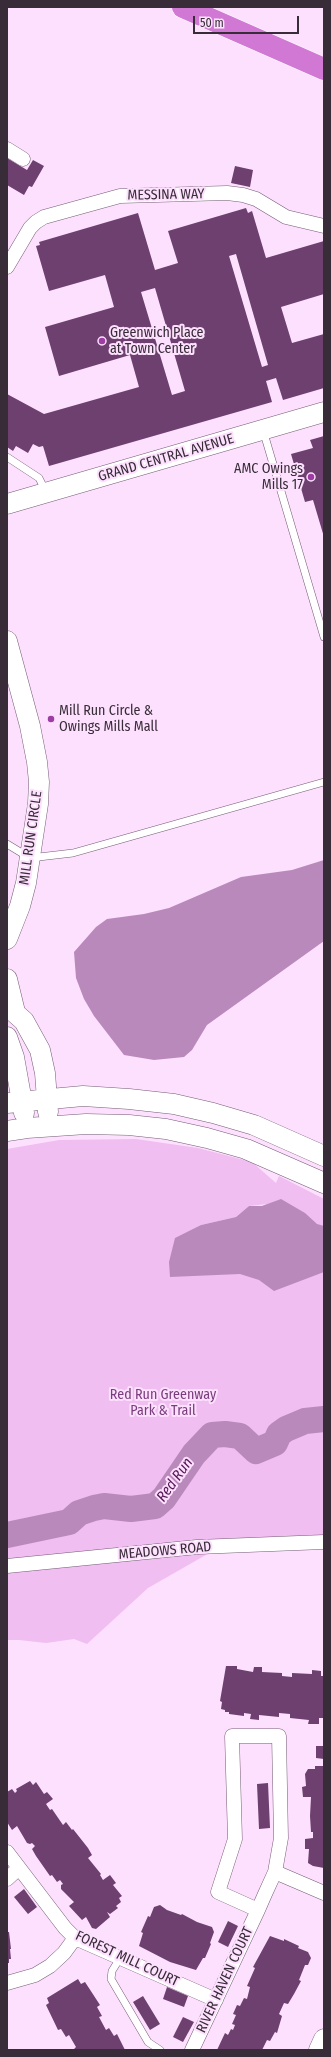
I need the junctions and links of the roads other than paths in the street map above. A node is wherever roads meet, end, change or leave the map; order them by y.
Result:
1 (183, 7) edge
2 (324, 70) edge
3 (7, 149) edge
4 (23, 159) dead end
5 (324, 226) edge
6 (7, 267) edge
7 (324, 412) edge
8 (263, 430) junction
9 (7, 458) edge
10 (46, 492) junction
11 (7, 504) edge
12 (324, 637) edge
13 (7, 641) edge
14 (324, 782) edge
15 (7, 844) edge
16 (30, 858) junction
17 (7, 939) edge
18 (7, 979) edge
19 (11, 1009) edge
20 (7, 1037) edge
21 (47, 1099) junction
22 (14, 1102) edge
23 (50, 1126) junction
24 (27, 1128) junction
25 (7, 1131) edge
26 (324, 1156) edge
27 (324, 1183) edge
28 (324, 1542) edge
29 (7, 1566) edge
30 (7, 1852) edge
31 (19, 1868) junction
32 (274, 1872) junction
33 (7, 1879) edge
34 (324, 1893) edge
35 (258, 1910) junction
36 (75, 1938) junction
37 (120, 1958) junction
38 (7, 1983) edge
39 (216, 2000) junction
40 (324, 2039) edge
41 (160, 2050) edge
42 (192, 2050) edge
43 (319, 2050) edge

1 - 2 highway
3 - 4 street
5 - 6 street, MESSINA WAY
7 - 8 street, GRAND CENTRAL AVENUE
8 - 10 street, GRAND CENTRAL AVENUE
8 - 12 lane
9 - 10 lane
10 - 11 street, GRAND CENTRAL AVENUE
13 - 16 street, MILL RUN CIRCLE
14 - 16 lane
15 - 16 lane
16 - 17 street, MILL RUN CIRCLE
18 - 19 street
19 - 21 street
20 - 22 street
21 - 22 street
21 - 23 street
21 - 26 street
22 - 24 street
23 - 24 street
23 - 27 street
24 - 25 street
28 - 29 street, MEADOWS ROAD
30 - 31 street, FOREST MILL COURT
31 - 33 street
31 - 36 street, FOREST MILL COURT
32 - 34 street
32 - 35 street, RIVER HAVEN COURT
32 - 35 street, RIVER HAVEN COURT
35 - 39 street, RIVER HAVEN COURT
36 - 37 street, FOREST MILL COURT
36 - 38 street
37 - 39 street, FOREST MILL COURT
37 - 41 lane
39 - 42 street, RIVER HAVEN COURT
40 - 43 street

